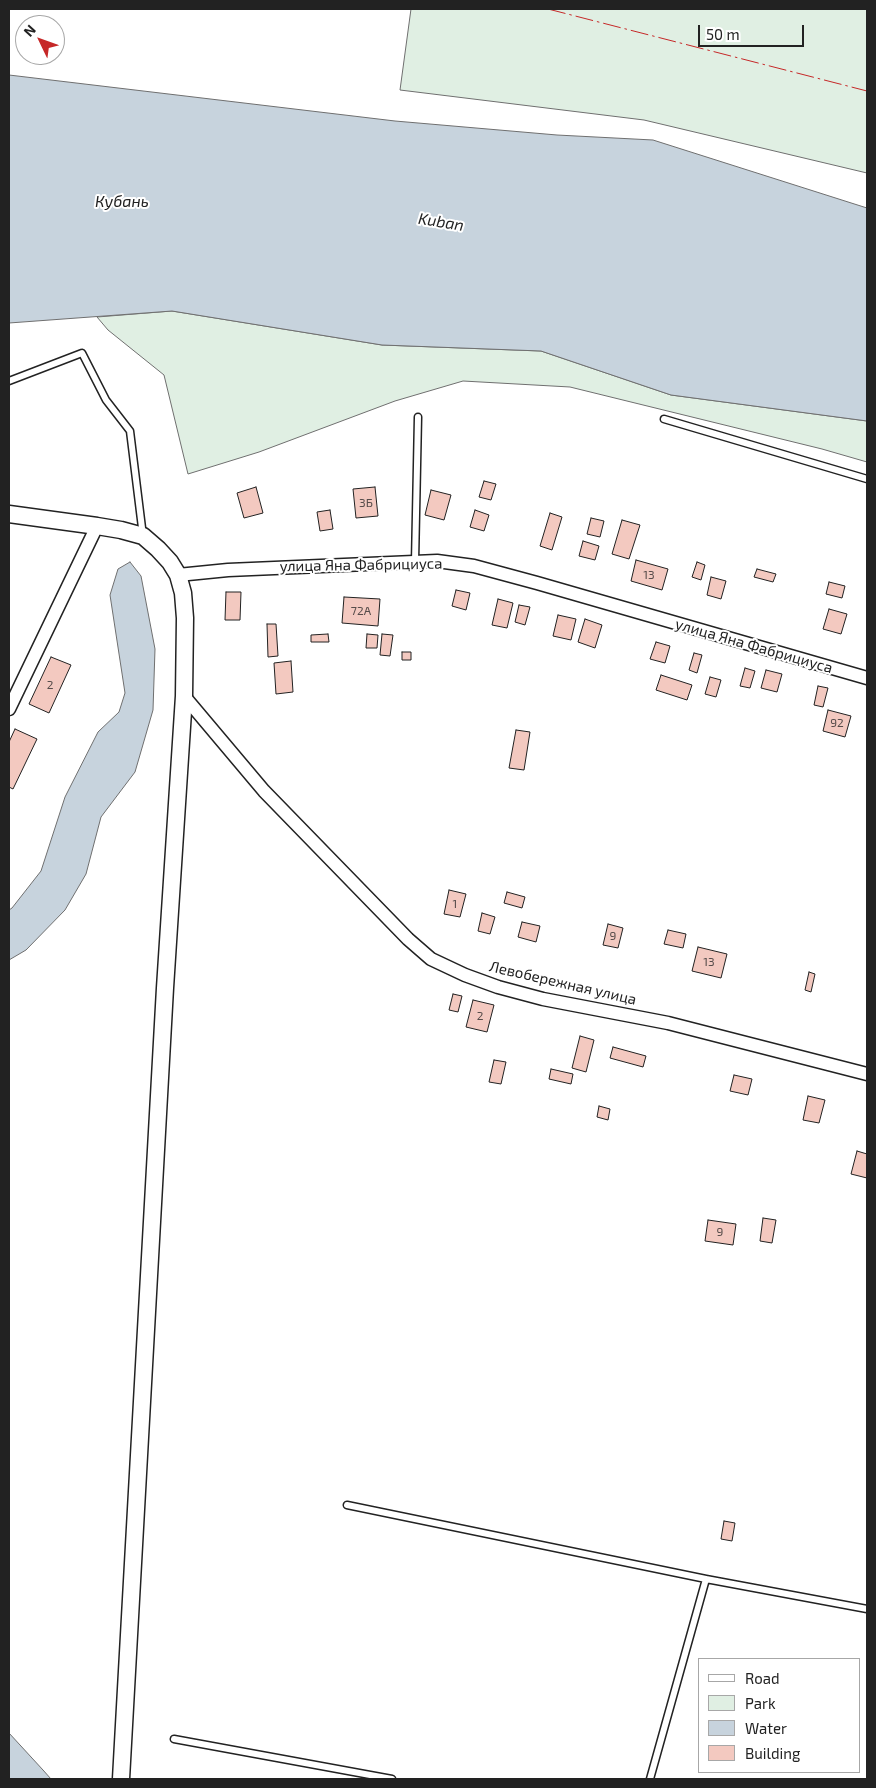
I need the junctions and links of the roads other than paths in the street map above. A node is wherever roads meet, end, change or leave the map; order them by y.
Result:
1 (9, 380) edge
2 (418, 417) dead end
3 (664, 420) dead end
4 (867, 479) edge
5 (9, 514) edge
6 (97, 526) junction
7 (143, 536) junction
8 (415, 562) junction
9 (178, 575) junction
10 (867, 678) edge
11 (184, 696) junction
12 (9, 709) edge
13 (867, 1074) edge
14 (347, 1505) dead end
15 (706, 1579) junction
16 (867, 1610) edge
17 (174, 1739) dead end
18 (121, 1779) edge
19 (392, 1779) edge
20 (650, 1779) edge

1 - 7 lane
2 - 8 lane
3 - 4 lane
5 - 6 street
6 - 7 street
6 - 12 street
7 - 9 street
8 - 9 street, улица Яна Фабрициуса
8 - 10 street, улица Яна Фабрициуса
9 - 11 street
11 - 13 street, Левобережная улица
11 - 18 street
14 - 15 lane
15 - 16 lane
15 - 20 lane
17 - 19 lane

